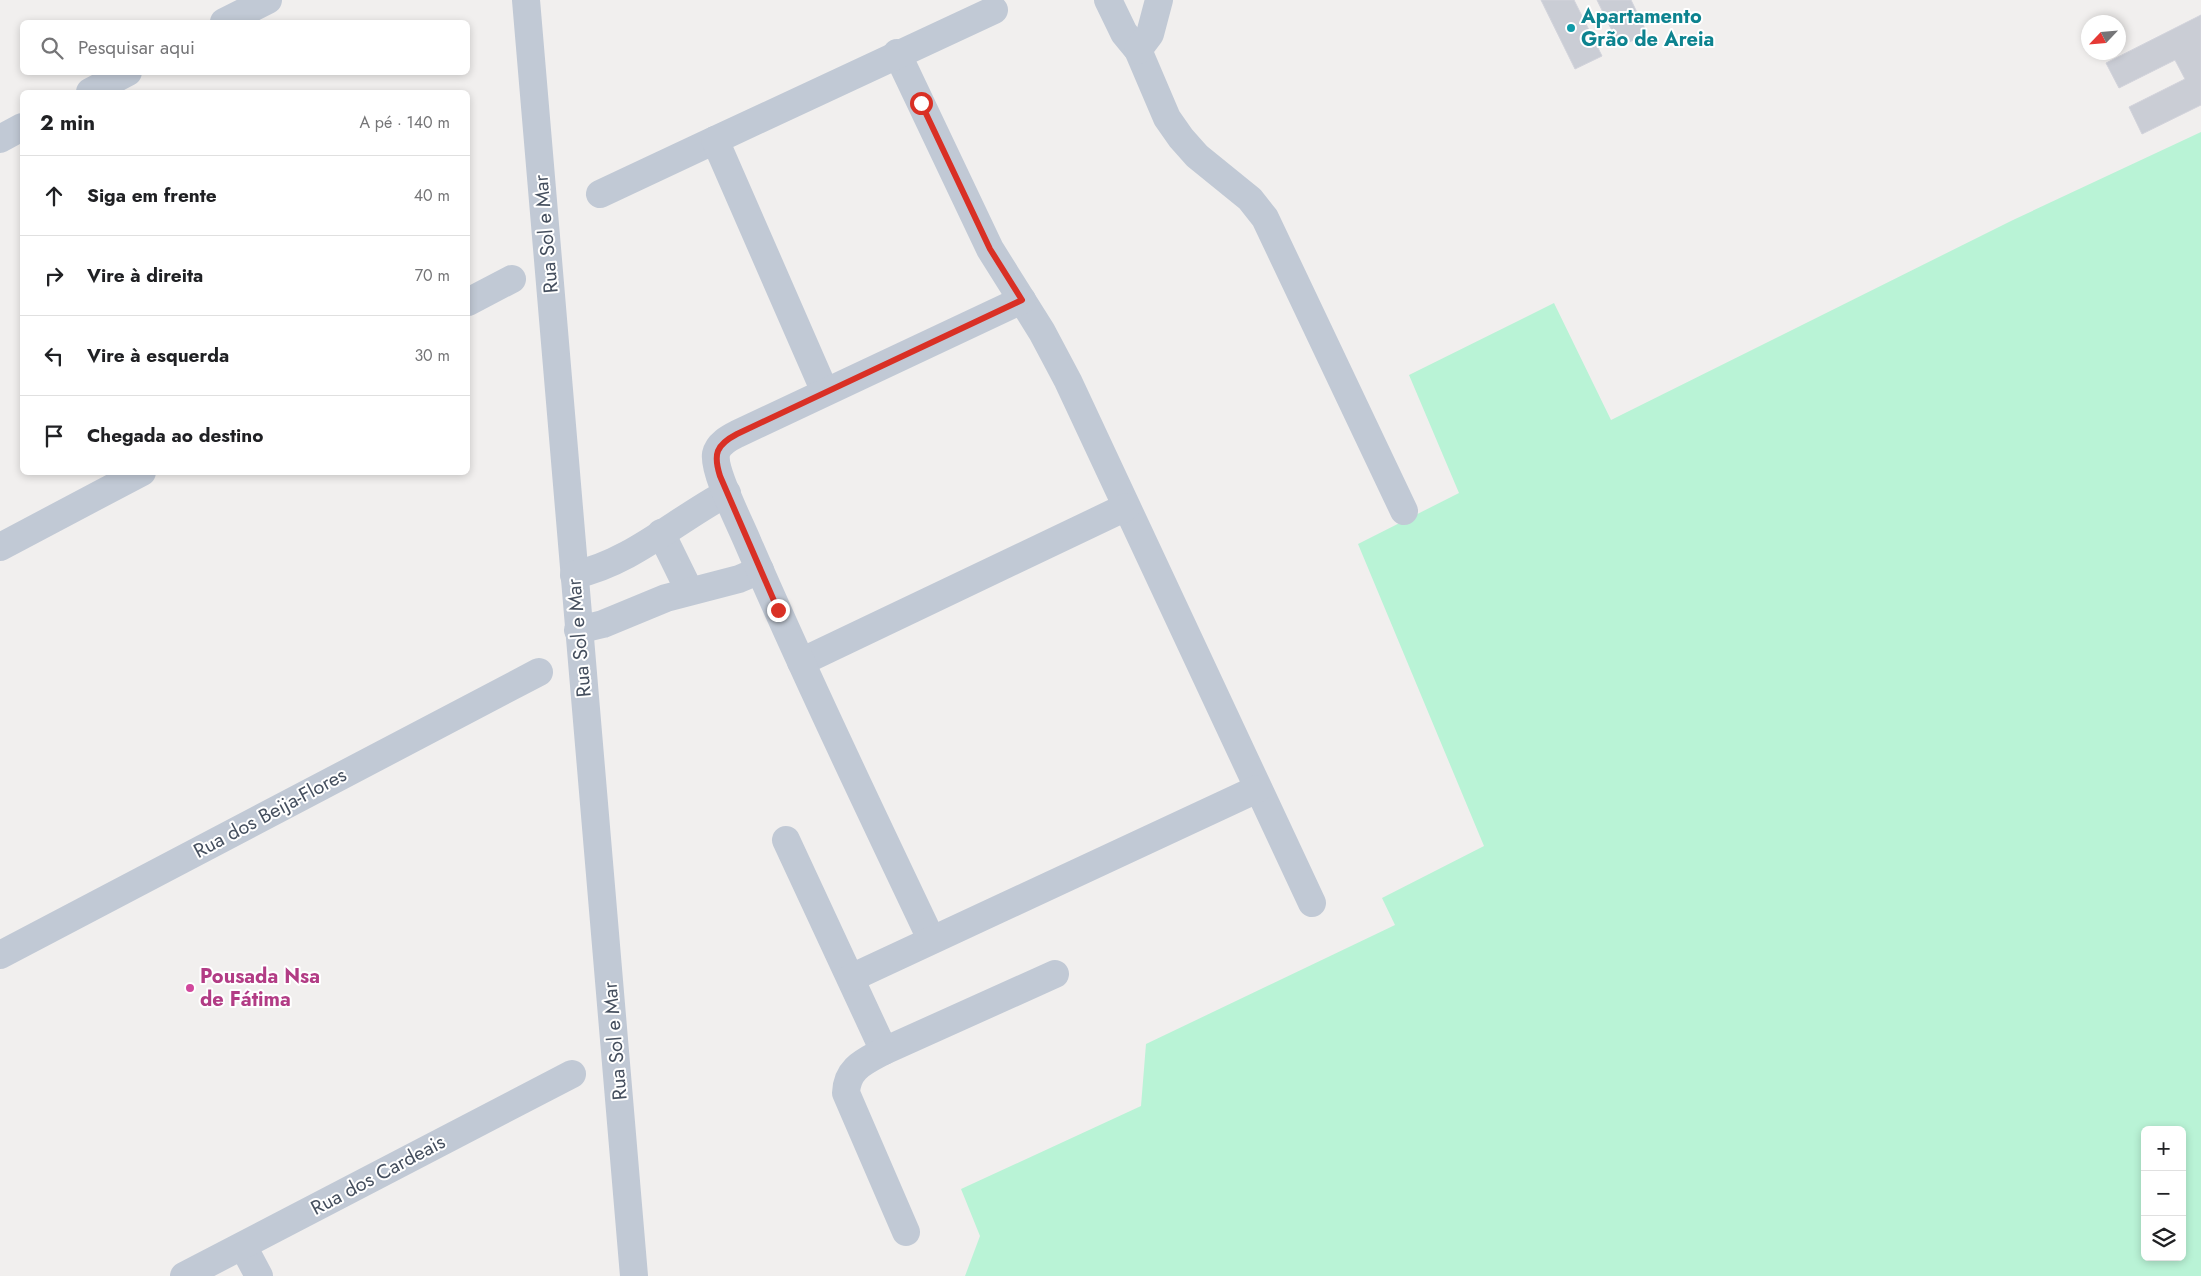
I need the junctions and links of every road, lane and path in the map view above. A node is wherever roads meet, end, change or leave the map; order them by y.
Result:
1 (268, 0) edge
2 (526, 0) edge
3 (1108, 0) edge
4 (1159, 0) edge
5 (994, 10) dead end
6 (228, 20) edge
7 (1138, 50) junction
8 (897, 53) junction
9 (122, 75) edge
10 (94, 90) edge
11 (20, 128) edge
12 (0, 139) edge
13 (715, 140) junction
14 (600, 194) dead end
15 (512, 279) dead end
16 (1022, 300) junction
17 (470, 301) edge
18 (825, 392) junction
19 (136, 475) edge
20 (727, 493) junction
21 (1126, 507) junction
22 (1404, 511) dead end
23 (662, 533) junction
24 (0, 547) edge
25 (760, 570) junction
26 (574, 575) junction
27 (689, 590) junction
28 (578, 630) junction
29 (801, 662) junction
30 (539, 672) dead end
31 (1257, 789) junction
32 (786, 840) dead end
33 (1312, 903) dead end
34 (932, 939) junction
35 (0, 955) edge
36 (1055, 974) dead end
37 (851, 978) junction
38 (884, 1051) junction
39 (572, 1074) dead end
40 (906, 1232) dead end
41 (243, 1246) junction
42 (184, 1276) edge
43 (258, 1276) edge
44 (634, 1276) edge

1 - 6 street
2 - 26 street, Rua Sol e Mar
3 - 7 street
4 - 7 street
5 - 8 street
7 - 22 street
8 - 13 street
8 - 16 street
9 - 10 street
11 - 12 street
13 - 14 street
13 - 18 street
15 - 17 street
16 - 18 street
16 - 21 street
18 - 20 street
19 - 24 street
20 - 23 street
20 - 25 street
21 - 29 street
21 - 31 street
23 - 26 street
23 - 27 street
25 - 27 street
25 - 29 street
26 - 28 street, Rua Sol e Mar
27 - 28 street
28 - 44 street, Rua Sol e Mar
29 - 34 street
30 - 35 street, Rua dos Beija-Flores
31 - 33 street
31 - 34 street
32 - 37 street
34 - 37 street
36 - 38 street
37 - 38 street
38 - 40 street
39 - 41 street, Rua dos Cardeais
41 - 42 street, Rua dos Cardeais
41 - 43 street

